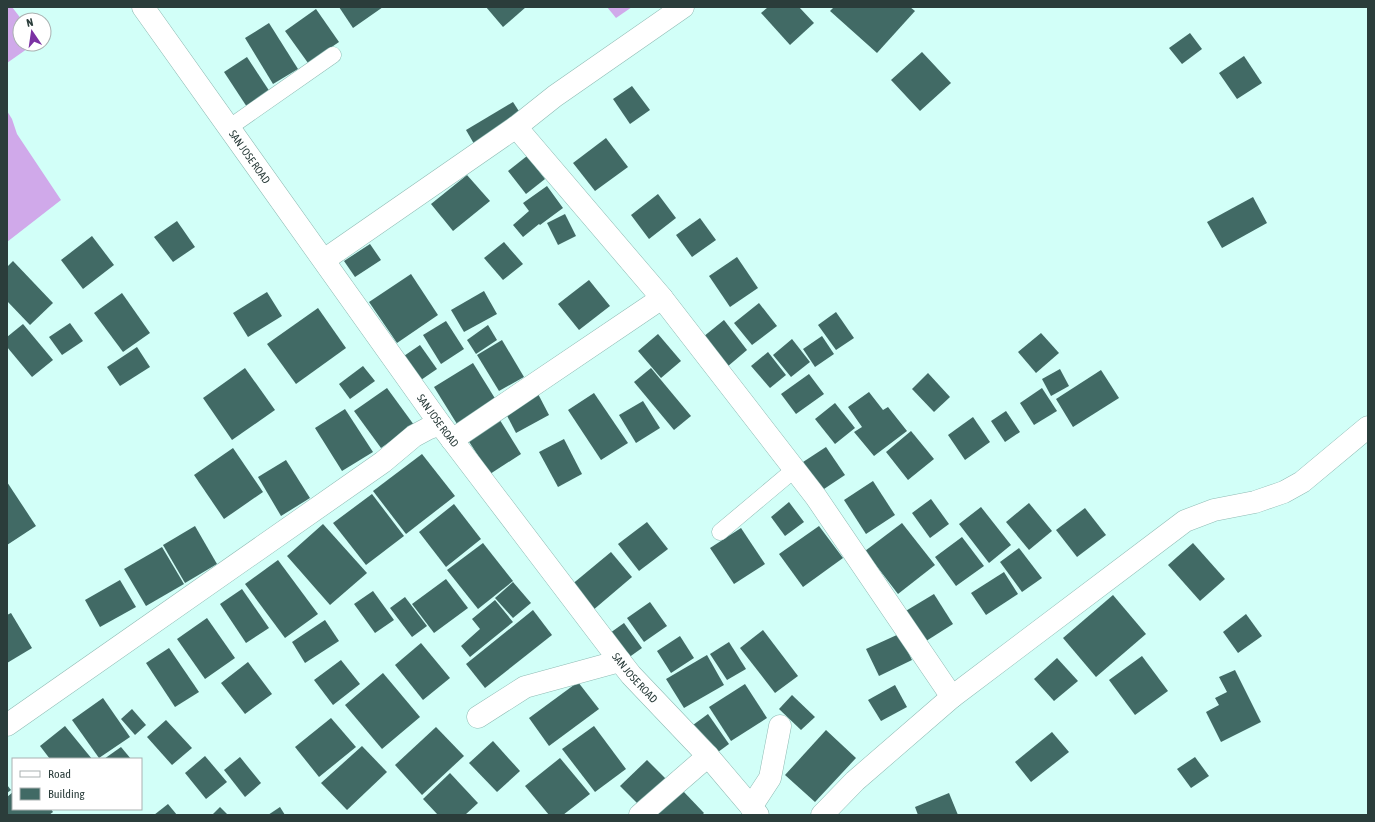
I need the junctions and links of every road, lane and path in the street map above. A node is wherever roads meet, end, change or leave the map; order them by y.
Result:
1 (143, 7) edge
2 (683, 7) edge
3 (333, 55) dead end
4 (516, 127) junction
5 (230, 128) junction
6 (324, 260) junction
7 (662, 298) junction
8 (1368, 427) edge
9 (446, 432) junction
10 (795, 469) junction
11 (720, 532) dead end
12 (620, 661) junction
13 (952, 697) junction
14 (478, 717) dead end
15 (7, 724) edge
16 (780, 726) dead end
17 (708, 756) junction
18 (755, 811) edge
19 (640, 815) edge
20 (822, 815) edge

1 - 5 street, SAN JOSE ROAD
2 - 4 street
3 - 5 lane
4 - 6 street
4 - 7 street
5 - 6 street, SAN JOSE ROAD
6 - 9 street, SAN JOSE ROAD
7 - 9 street
7 - 10 street
8 - 13 street
9 - 12 street, SAN JOSE ROAD
9 - 15 street
10 - 11 lane
10 - 13 street
12 - 14 street
12 - 17 street, SAN JOSE ROAD
13 - 20 street
16 - 18 street
17 - 18 street, SAN JOSE ROAD
17 - 19 street

